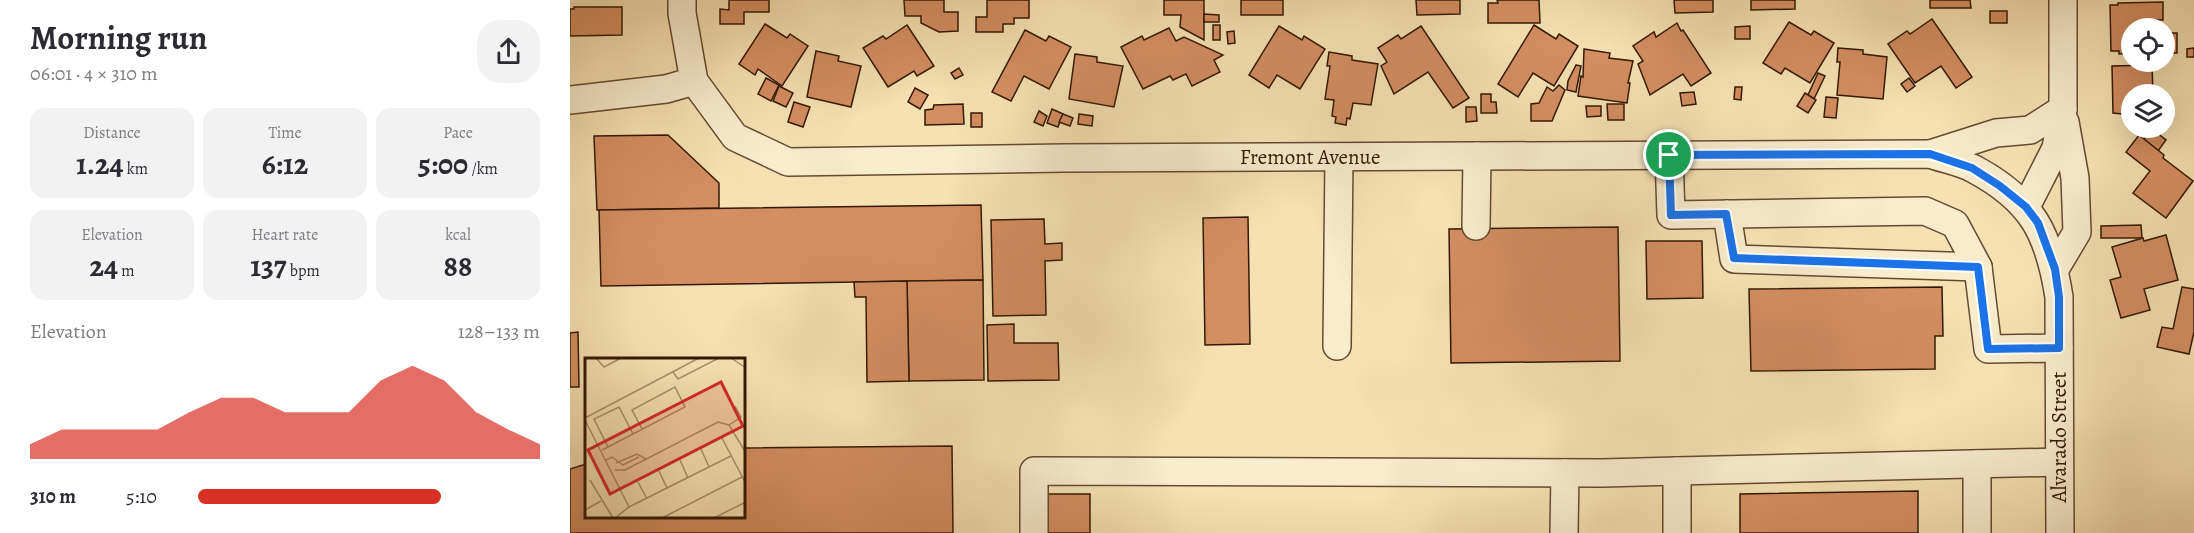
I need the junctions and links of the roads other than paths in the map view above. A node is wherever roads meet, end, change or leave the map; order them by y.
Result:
1 (682, 0) edge
2 (2063, 0) edge
3 (694, 81) junction
4 (570, 100) edge
5 (2063, 109) junction
6 (1930, 154) junction
7 (1669, 155) junction
8 (1477, 156) junction
9 (1339, 157) junction
10 (2026, 207) junction
11 (1726, 214) junction
12 (1476, 226) dead end
13 (1978, 267) junction
14 (2055, 269) junction
15 (1337, 346) dead end
16 (2059, 348) junction
17 (2059, 462) junction
18 (1977, 464) junction
19 (1677, 471) junction
20 (1565, 473) junction
21 (1034, 533) edge
22 (1564, 533) edge
23 (1677, 533) edge
24 (1977, 533) edge
25 (2060, 533) edge

1 - 3 street, Fremont Avenue
2 - 5 street
3 - 4 street
3 - 9 street, Fremont Avenue
5 - 6 street
5 - 10 street
5 - 14 street
6 - 7 street, Fremont Avenue
6 - 10 street, Fremont Avenue
7 - 8 street, Fremont Avenue
7 - 11 street
8 - 9 street, Fremont Avenue
8 - 12 street
9 - 15 street
10 - 14 street, Alvarado Street
11 - 13 street
11 - 13 street
13 - 16 street
14 - 16 street, Alvarado Street
16 - 17 street, Alvarado Street
17 - 18 street
17 - 25 street, Alvarado Street
18 - 19 street
18 - 24 street
19 - 20 street
19 - 23 street
20 - 21 street
20 - 22 street

